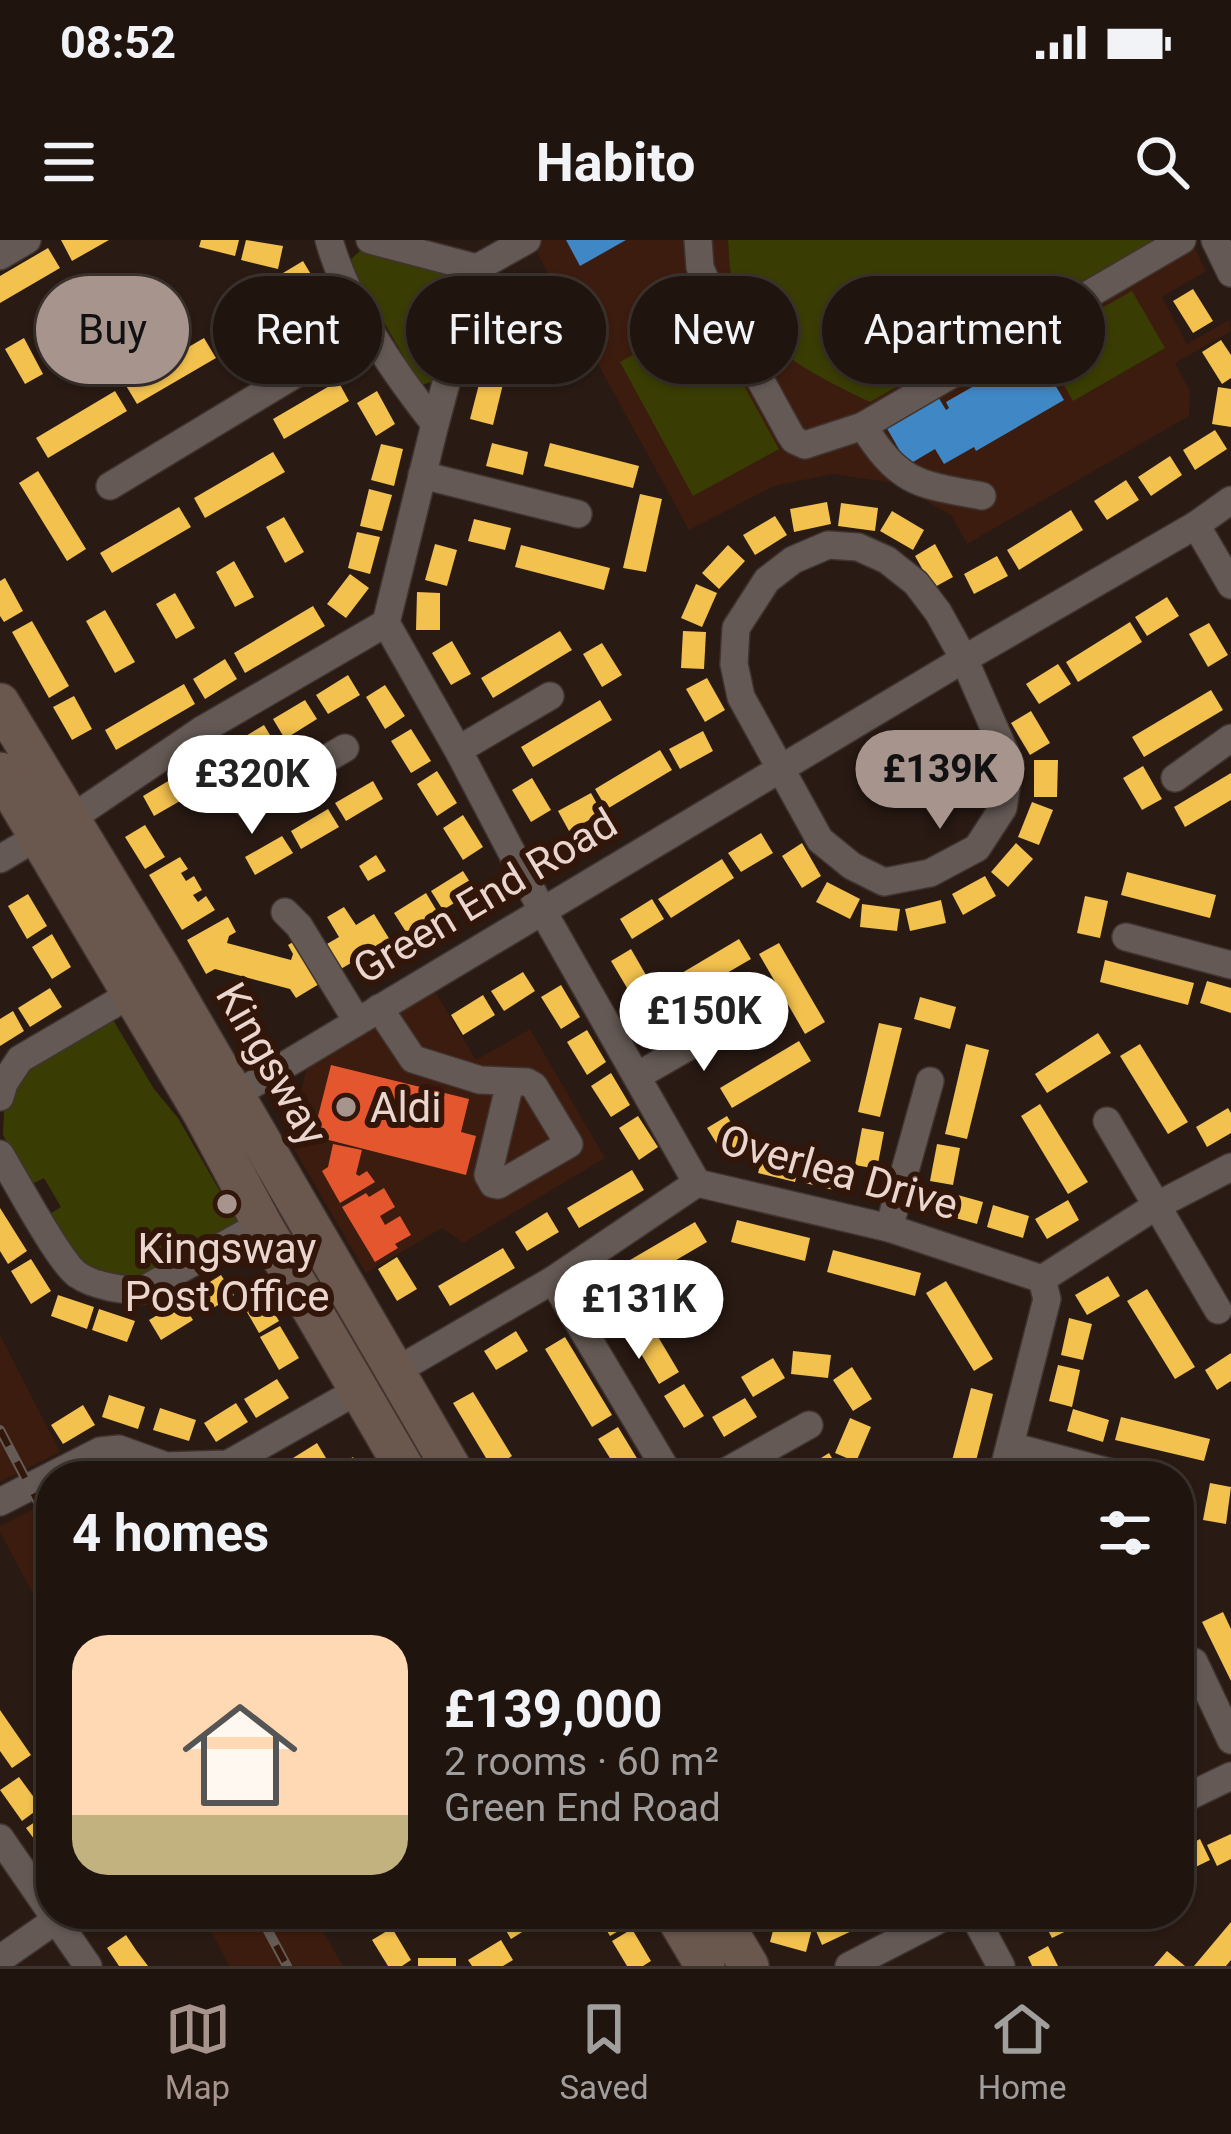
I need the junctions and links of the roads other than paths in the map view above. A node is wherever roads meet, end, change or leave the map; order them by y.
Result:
1 (27, 240) edge
2 (328, 240) edge
3 (370, 240) edge
4 (527, 240) edge
5 (698, 240) edge
6 (1182, 240) edge
7 (1215, 240) edge
8 (0, 256) edge
9 (478, 268) junction
10 (1231, 273) edge
11 (340, 276) edge
12 (382, 348) edge
13 (278, 384) edge
14 (435, 424) junction
15 (863, 426) junction
16 (422, 475) junction
17 (110, 486) dead end
18 (982, 496) dead end
19 (1231, 500) edge
20 (578, 514) dead end
21 (1196, 525) junction
22 (1231, 585) edge
23 (386, 622) junction
24 (964, 659) junction
25 (550, 696) dead end
26 (0, 703) edge
27 (202, 730) junction
28 (1231, 738) edge
29 (345, 748) dead end
30 (458, 750) junction
31 (780, 771) junction
32 (0, 772) edge
33 (1175, 778) dead end
34 (53, 828) junction
35 (0, 859) edge
36 (542, 910) junction
37 (286, 912) dead end
38 (1126, 938) dead end
39 (1231, 965) edge
40 (131, 994) junction
41 (368, 1015) junction
42 (740, 1017) dead end
43 (637, 1076) junction
44 (931, 1081) dead end
45 (510, 1083) dead end
46 (0, 1096) edge
47 (219, 1104) junction
48 (1107, 1121) dead end
49 (0, 1154) edge
50 (1231, 1167) edge
51 (697, 1183) junction
52 (1156, 1206) junction
53 (262, 1224) junction
54 (889, 1228) junction
55 (1042, 1279) junction
56 (554, 1280) junction
57 (1218, 1310) dead end
58 (396, 1371) junction
59 (357, 1391) junction
60 (809, 1425) dead end
61 (1010, 1446) junction
62 (79, 1461) edge
63 (146, 1461) edge
64 (242, 1461) edge
65 (400, 1461) edge
66 (447, 1461) edge
67 (661, 1461) edge
68 (745, 1461) edge
69 (1006, 1461) edge
70 (1067, 1461) edge
71 (36, 1483) edge
72 (0, 1502) edge
73 (1194, 1662) dead end
74 (1231, 1740) edge
75 (1231, 1776) edge
76 (1194, 1794) edge
77 (0, 1838) edge
78 (36, 1891) edge
79 (37, 1929) edge
80 (62, 1929) edge
81 (683, 1929) edge
82 (727, 1929) edge
83 (921, 1929) edge
84 (981, 1929) edge
85 (0, 1959) edge
86 (88, 1966) edge
87 (706, 1966) edge
88 (749, 1966) edge
89 (849, 1966) edge
90 (1000, 1966) edge

1 - 8 street
2 - 11 street
3 - 9 street
4 - 9 street
5 - 15 street
6 - 15 street
7 - 10 street
9 - 14 street
12 - 14 street
13 - 17 street
14 - 16 street
15 - 18 street
16 - 20 street
16 - 23 street
19 - 21 street, Green End Road
21 - 22 street
21 - 24 street, Green End Road
23 - 27 street
23 - 30 street, Overlea Drive
24 - 31 street, Green End Road
24 - 31 street
24 - 31 street
25 - 30 street
26 - 34 highway, Kingsway
27 - 29 street
27 - 34 street
28 - 33 street
30 - 36 street, Overlea Drive
31 - 36 street, Green End Road
32 - 34 highway, Kingsway
34 - 35 street
34 - 40 highway, Kingsway
34 - 47 highway, Kingsway
36 - 41 street, Green End Road
36 - 43 street, Overlea Drive
37 - 41 street
38 - 39 street
40 - 46 street
40 - 47 highway, Kingsway
41 - 45 street
41 - 47 street, Green End Road
42 - 43 street
43 - 51 street, Overlea Drive
44 - 54 street
47 - 53 highway, Kingsway
47 - 58 highway, Kingsway
48 - 52 street
49 - 53 street
50 - 52 street
51 - 54 street, Overlea Drive
51 - 56 street
52 - 55 street
52 - 57 street
53 - 59 highway, Kingsway
54 - 55 street, Overlea Drive
55 - 61 street
56 - 58 street
56 - 67 street
58 - 66 highway, Kingsway
59 - 64 street
59 - 65 highway, Kingsway
60 - 68 street
61 - 69 street
61 - 70 street
62 - 63 street
71 - 72 street
73 - 74 street
75 - 76 street
77 - 78 street
79 - 85 street
80 - 86 street
81 - 87 highway
82 - 88 highway
83 - 89 street
84 - 90 street

